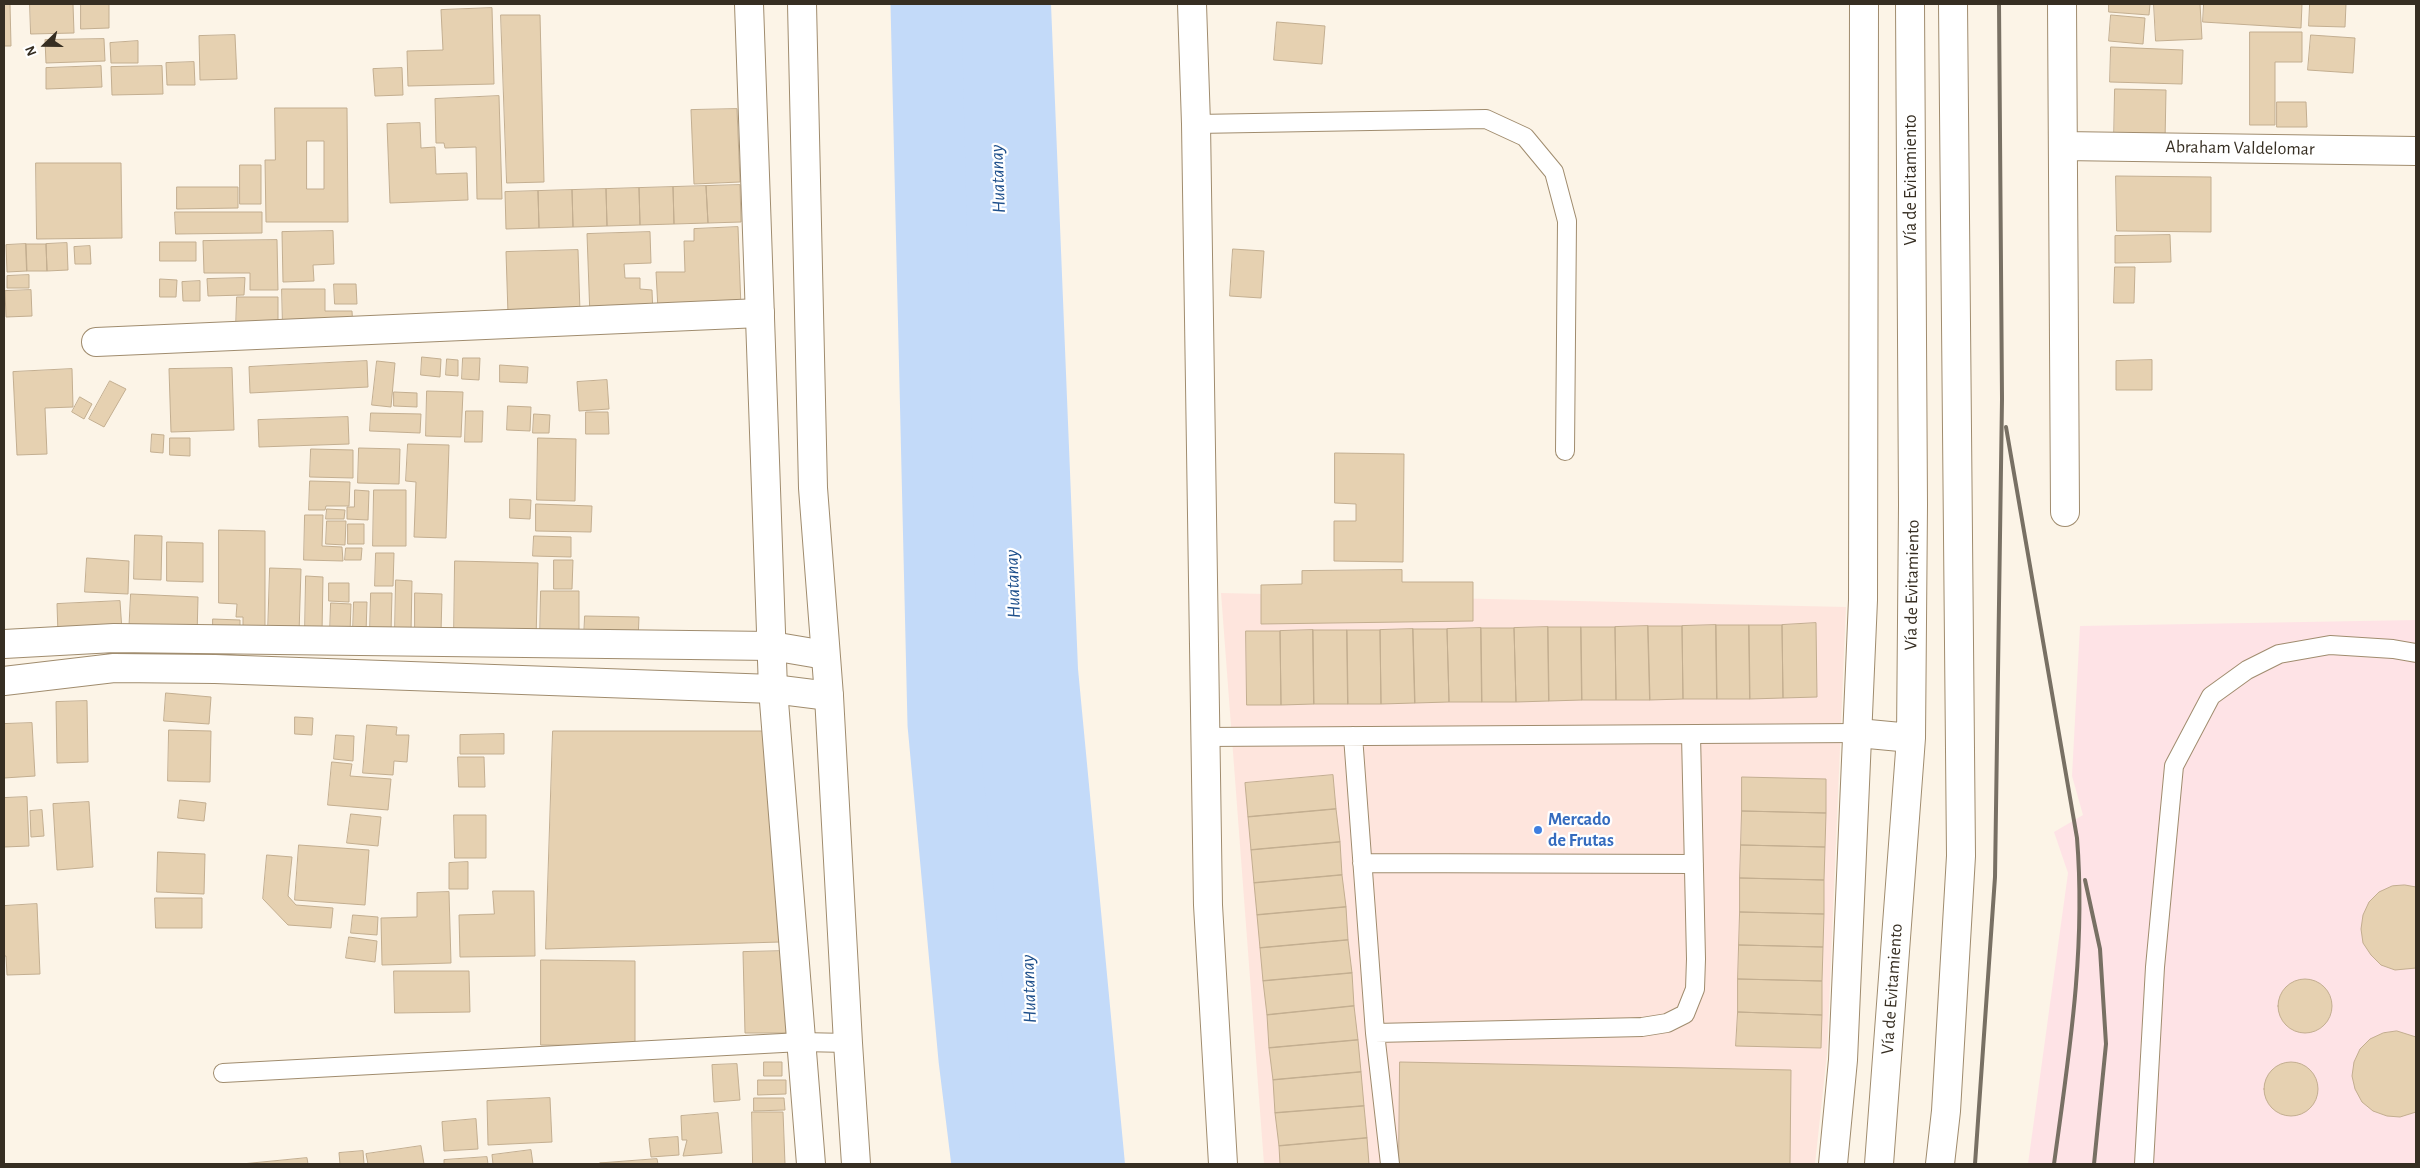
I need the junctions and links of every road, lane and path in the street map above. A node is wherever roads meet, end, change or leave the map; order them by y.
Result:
1 (749, 4) edge
2 (802, 4) edge
3 (1192, 4) edge
4 (1864, 4) edge
5 (1910, 4) edge
6 (1953, 4) edge
7 (2062, 4) edge
8 (1196, 124) junction
9 (2063, 146) junction
10 (2416, 151) edge
11 (760, 313) junction
12 (96, 342) dead end
13 (1565, 451) dead end
14 (2065, 512) dead end
15 (4, 644) edge
16 (772, 646) junction
17 (2416, 653) edge
18 (825, 655) junction
19 (4, 681) edge
20 (774, 689) junction
21 (829, 696) junction
22 (1858, 733) junction
23 (1691, 735) junction
24 (1353, 736) junction
25 (1205, 737) junction
26 (1910, 738) junction
27 (1362, 863) junction
28 (1694, 864) junction
29 (1375, 1033) junction
30 (802, 1042) junction
31 (848, 1043) junction
32 (223, 1073) dead end
33 (811, 1164) edge
34 (856, 1164) edge
35 (1223, 1164) edge
36 (1390, 1164) edge
37 (1833, 1164) edge
38 (1879, 1164) edge
39 (1940, 1164) edge
40 (2144, 1164) edge

1 - 11 main road
2 - 18 main road
3 - 8 main road
4 - 22 main road
5 - 26 main road, Vía de Evitamiento
6 - 39 main road
7 - 9 main road
8 - 13 lane
8 - 25 main road
9 - 10 main road, Abraham Valdelomar
9 - 14 main road
11 - 12 main road
11 - 16 main road
15 - 16 main road
16 - 18 main road
16 - 20 main road
17 - 40 lane
18 - 21 main road
19 - 20 main road
20 - 21 main road
20 - 30 main road
21 - 31 main road
22 - 23 lane
22 - 26 main road
22 - 37 main road
23 - 24 lane
23 - 28 lane
24 - 25 lane
24 - 27 lane
25 - 35 main road
26 - 38 main road, Vía de Evitamiento
27 - 28 lane
27 - 29 lane
28 - 29 lane
29 - 36 lane
30 - 31 lane
30 - 32 lane
30 - 33 main road
31 - 34 main road

